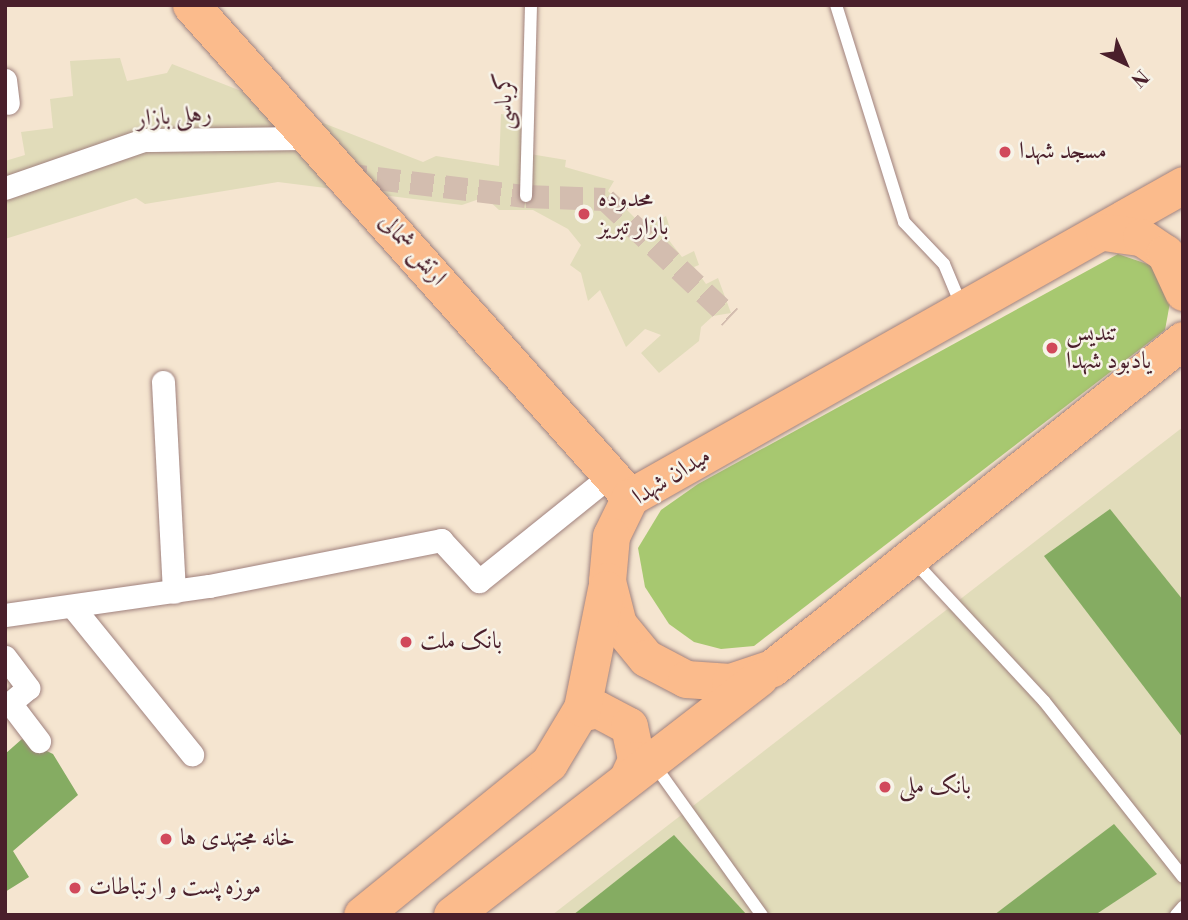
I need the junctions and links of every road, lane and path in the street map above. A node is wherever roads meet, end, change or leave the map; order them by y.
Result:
1 (191, 5) edge
2 (531, 5) edge
3 (836, 5) edge
4 (5, 80) edge
5 (8, 103) dead end
6 (311, 138) junction
7 (1183, 185) edge
8 (5, 188) edge
9 (526, 196) dead end
10 (1104, 232) junction
11 (1183, 292) edge
12 (963, 308) junction
13 (1181, 334) edge
14 (163, 382) dead end
15 (620, 486) junction
16 (911, 557) junction
17 (607, 581) junction
18 (174, 592) junction
19 (72, 606) junction
20 (5, 615) edge
21 (5, 657) edge
22 (772, 668) junction
23 (580, 713) junction
24 (39, 741) dead end
25 (192, 754) dead end
26 (639, 768) junction
27 (1183, 877) edge
28 (1183, 906) edge
29 (362, 915) edge
30 (452, 915) edge
31 (762, 915) edge
32 (1175, 915) edge

1 - 6 main road, ارتش شمالی
2 - 9 lane, کرباسی
3 - 12 lane
4 - 5 street
6 - 8 street, رهلی بازار
6 - 15 main road, ارتش شمالی
7 - 10 main road, میدان شهدا
10 - 11 main road
10 - 12 main road, میدان شهدا
12 - 15 main road, میدان شهدا
13 - 16 main road, میدان شهدا
14 - 18 street
15 - 17 main road, میدان شهدا
15 - 18 street
16 - 22 main road, میدان شهدا
16 - 27 lane
17 - 22 main road, میدان شهدا
17 - 23 main road
18 - 19 street
19 - 20 street
19 - 25 street
21 - 24 street
22 - 26 main road
23 - 26 main road
23 - 29 main road
26 - 30 main road
26 - 31 lane
28 - 32 lane

